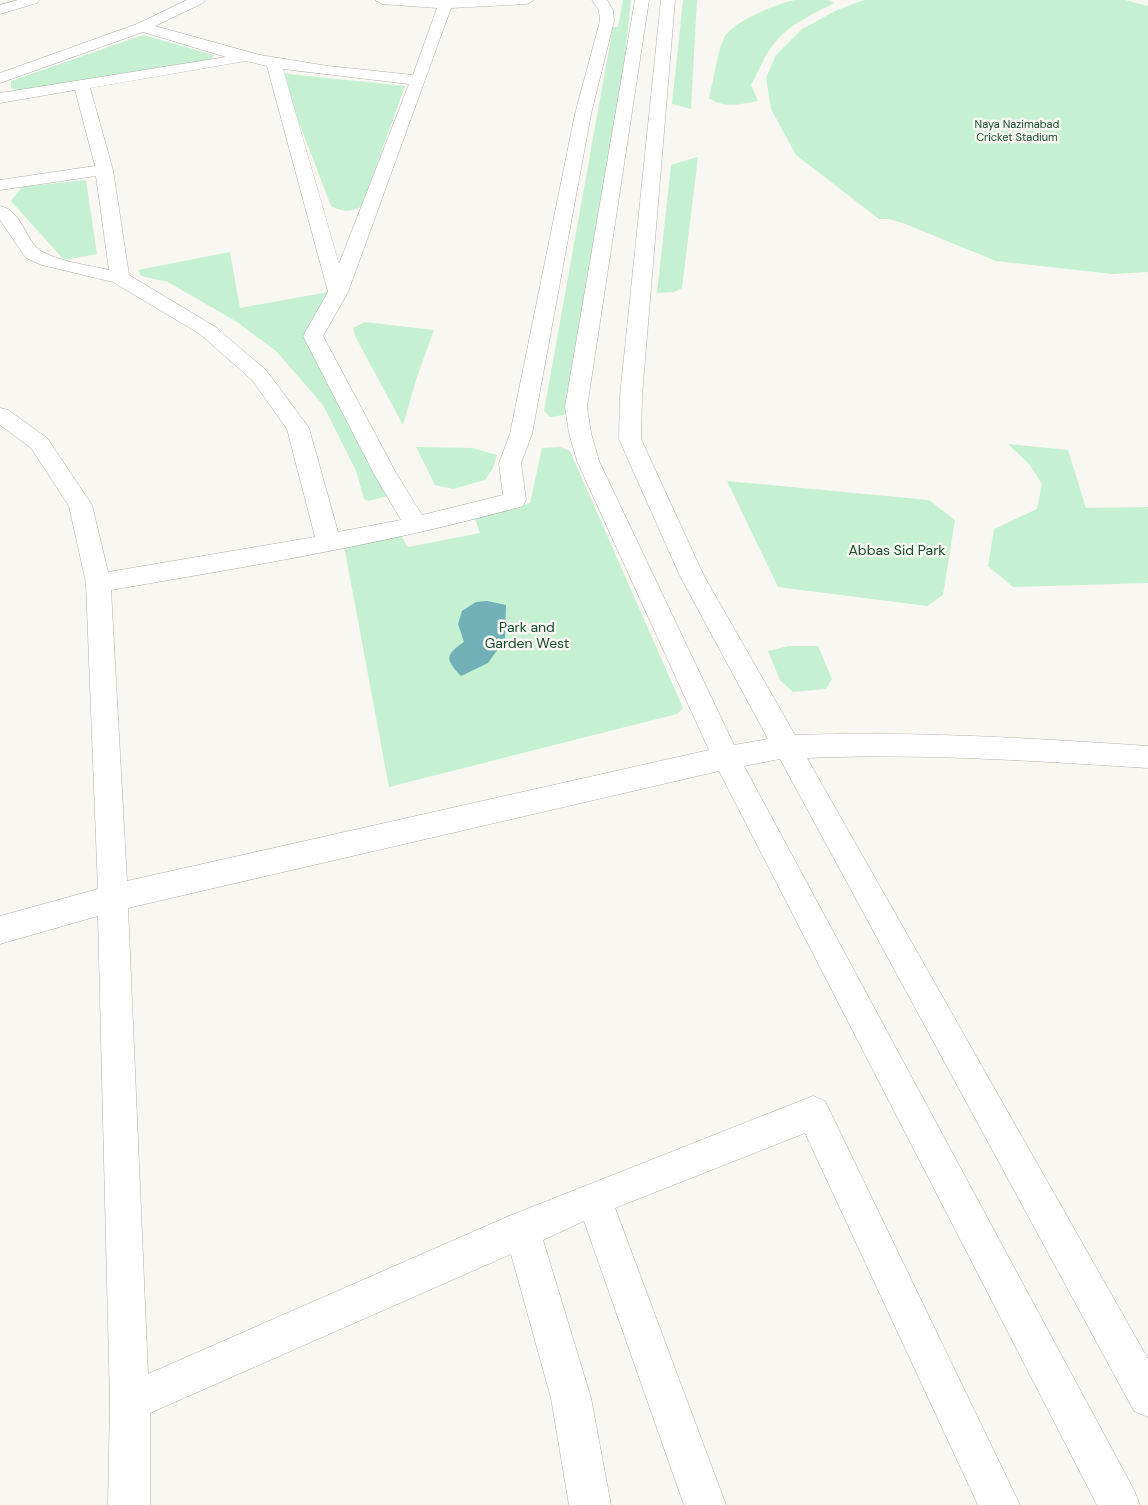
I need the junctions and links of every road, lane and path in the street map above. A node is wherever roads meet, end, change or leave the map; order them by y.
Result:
1 (32, 0) edge
2 (198, 0) edge
3 (382, 0) edge
4 (527, 0) edge
5 (599, 0) edge
6 (642, 0) edge
7 (668, 0) edge
8 (445, 4) junction
9 (0, 10) edge
10 (142, 27) junction
11 (251, 58) junction
12 (274, 62) junction
13 (0, 78) edge
14 (418, 80) junction
15 (82, 86) junction
16 (0, 98) edge
17 (104, 170) junction
18 (0, 185) edge
19 (0, 212) edge
20 (120, 278) junction
21 (338, 292) junction
22 (0, 415) edge
23 (416, 525) junction
24 (329, 543) junction
25 (98, 583) junction
26 (786, 747) junction
27 (1148, 757) edge
28 (726, 758) junction
29 (113, 898) junction
30 (0, 930) edge
31 (594, 1198) junction
32 (522, 1229) junction
33 (1148, 1397) edge
34 (130, 1402) junction
35 (129, 1505) edge
36 (590, 1505) edge
37 (705, 1505) edge
38 (999, 1505) edge
39 (1119, 1505) edge

1 - 9 street
2 - 10 street
3 - 8 street
4 - 8 street
5 - 23 street
6 - 28 street
7 - 26 street
8 - 14 street
10 - 11 street
10 - 13 street
11 - 12 street
11 - 15 street
12 - 14 street
12 - 21 street
14 - 21 street
15 - 16 street
15 - 17 street
17 - 18 street
17 - 20 street
19 - 20 street
20 - 24 street
21 - 23 street
22 - 25 street
23 - 24 street
24 - 25 street
25 - 29 street
26 - 27 street
26 - 28 street
26 - 33 street
28 - 29 street
28 - 39 street
29 - 30 street
29 - 34 street
31 - 32 street
31 - 37 street
31 - 38 street
32 - 34 street
32 - 36 street
34 - 35 street

